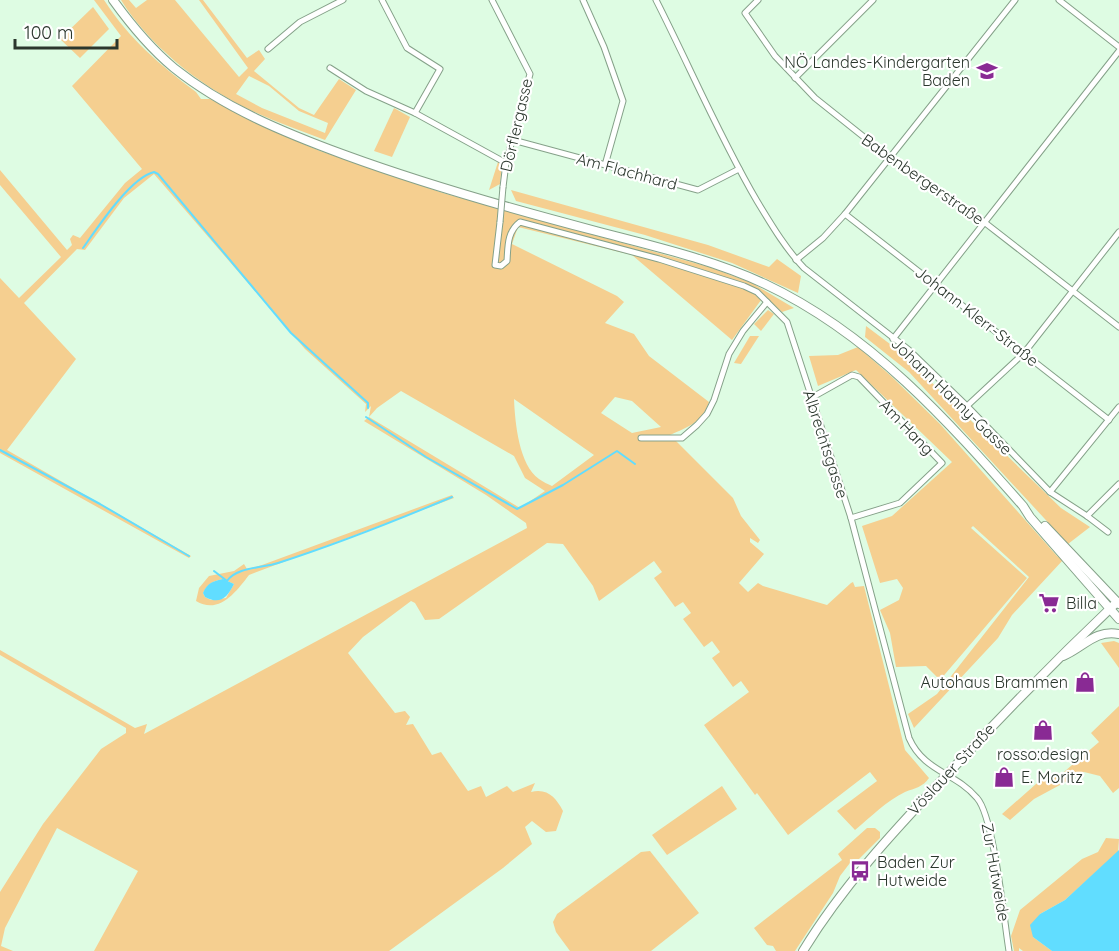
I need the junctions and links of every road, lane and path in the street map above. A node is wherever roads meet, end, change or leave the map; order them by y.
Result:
1 (113, 0) edge
2 (343, 0) edge
3 (382, 0) edge
4 (492, 0) edge
5 (583, 0) edge
6 (656, 0) edge
7 (758, 0) edge
8 (873, 0) edge
9 (1015, 0) edge
10 (1059, 0) edge
11 (268, 49) dead end
12 (1119, 49) edge
13 (330, 68) dead end
14 (795, 78) junction
15 (415, 113) junction
16 (513, 140) junction
17 (890, 158) junction
18 (506, 163) junction
19 (605, 165) junction
20 (739, 170) junction
21 (844, 213) junction
22 (500, 222) joint
23 (984, 222) junction
24 (1119, 232) edge
25 (796, 260) junction
26 (937, 284) junction
27 (1073, 290) junction
28 (767, 302) junction
29 (1119, 327) edge
30 (893, 339) junction
31 (1024, 353) junction
32 (811, 398) junction
33 (967, 406) junction
34 (1119, 407) edge
35 (1109, 420) junction
36 (641, 438) dead end
37 (1119, 484) edge
38 (1050, 492) junction
39 (1088, 516) junction
40 (851, 518) junction
41 (1108, 532) dead end
42 (1115, 605) edge
43 (1119, 619) edge
44 (1119, 634) edge
45 (1059, 658) junction
46 (946, 775) junction
47 (803, 951) edge
48 (1009, 951) edge

1 - 42 main road
2 - 11 street
3 - 15 street
4 - 16 street, Dörflergasse
5 - 19 street
6 - 20 street
7 - 14 street, Babenbergerstraße
8 - 14 street
9 - 17 street
10 - 12 street
12 - 23 street
13 - 15 street
14 - 17 street, Babenbergerstraße
15 - 18 street
16 - 18 street, Dörflergasse
16 - 19 street, Am Flachhard
17 - 21 street
17 - 23 street, Babenbergerstraße
18 - 22 street, Dörflergasse, bridge
19 - 20 street, Am Flachhard
20 - 25 street
21 - 25 street
21 - 26 street, Johann Klerr-Straße
22 - 28 street, Albrechtsgasse
23 - 26 street
23 - 27 street, Babenbergerstraße
24 - 27 street
25 - 30 street, Johann Hanny-Gasse
26 - 30 street
26 - 31 street, Johann Klerr-Straße
27 - 29 street, Babenbergerstraße
27 - 31 street
28 - 32 street, Albrechtsgasse
28 - 36 street
30 - 33 street, Johann Hanny-Gasse
31 - 33 street
31 - 35 street, Johann Klerr-Straße
32 - 40 street, Albrechtsgasse
32 - 40 street, Am Hang
33 - 38 street, Johann Hanny-Gasse
34 - 35 street
35 - 38 street
37 - 39 street
38 - 39 street, Johann Hanny-Gasse
39 - 41 street, Johann Hanny-Gasse
40 - 46 street, Albrechtsgasse
42 - 43 main road
42 - 45 main road, Vöslauer Straße
44 - 45 main road
45 - 46 main road, Vöslauer Straße
46 - 47 main road, Vöslauer Straße
46 - 48 street, Zur Hutweide

